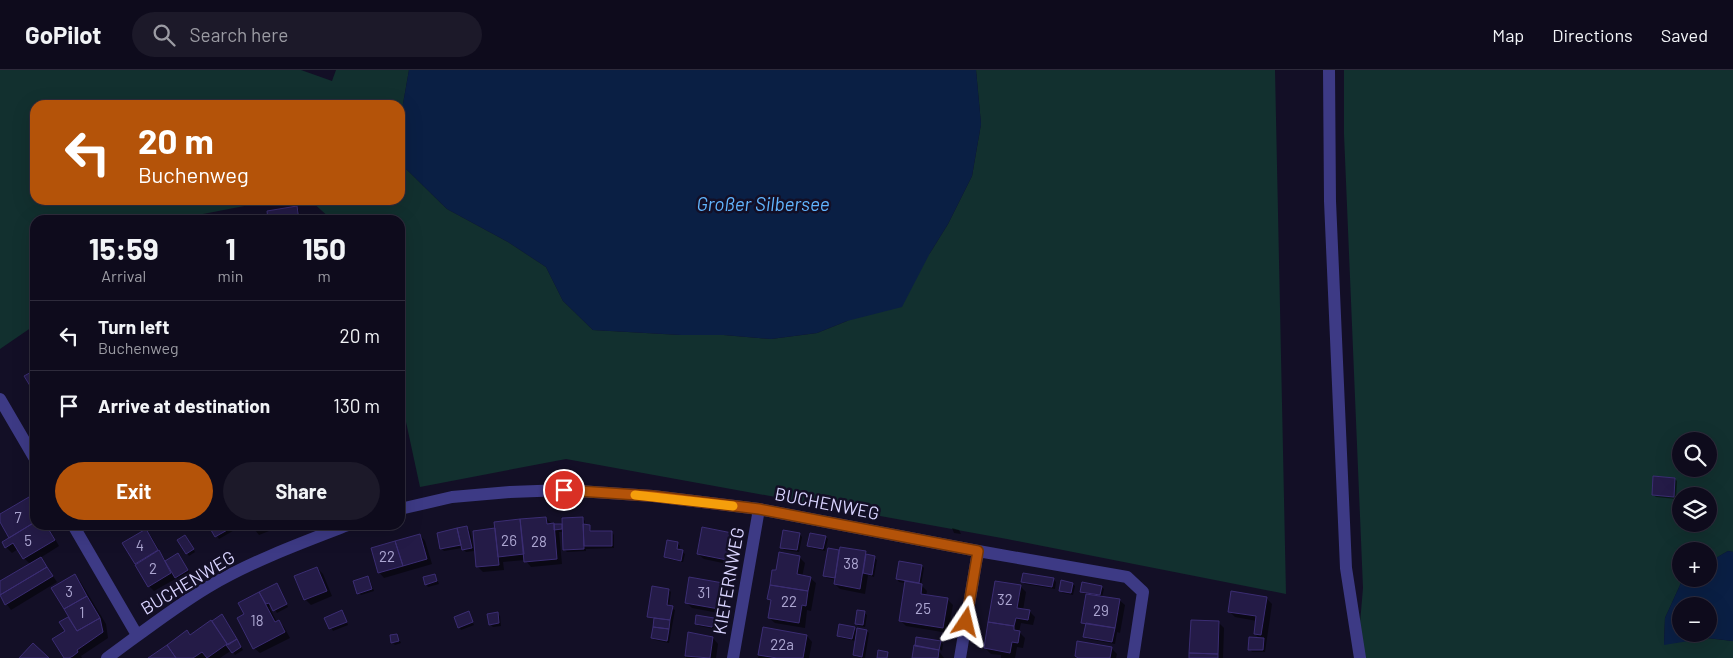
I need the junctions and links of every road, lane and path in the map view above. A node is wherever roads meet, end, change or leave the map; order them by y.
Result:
1 (1329, 70) edge
2 (0, 398) edge
3 (30, 450) edge
4 (405, 508) edge
5 (759, 509) junction
6 (76, 530) edge
7 (335, 530) edge
8 (978, 551) junction
9 (137, 635) junction
10 (107, 658) edge
11 (733, 658) edge
12 (960, 658) edge
13 (1134, 658) edge
14 (1360, 658) edge

1 - 14 street
2 - 3 street
4 - 5 street, BUCHENWEG
5 - 8 street, BUCHENWEG
5 - 11 street, KIEFERNWEG
6 - 9 street
7 - 9 street, BUCHENWEG
8 - 12 street
8 - 13 street, BUCHENWEG
9 - 10 street, BUCHENWEG

